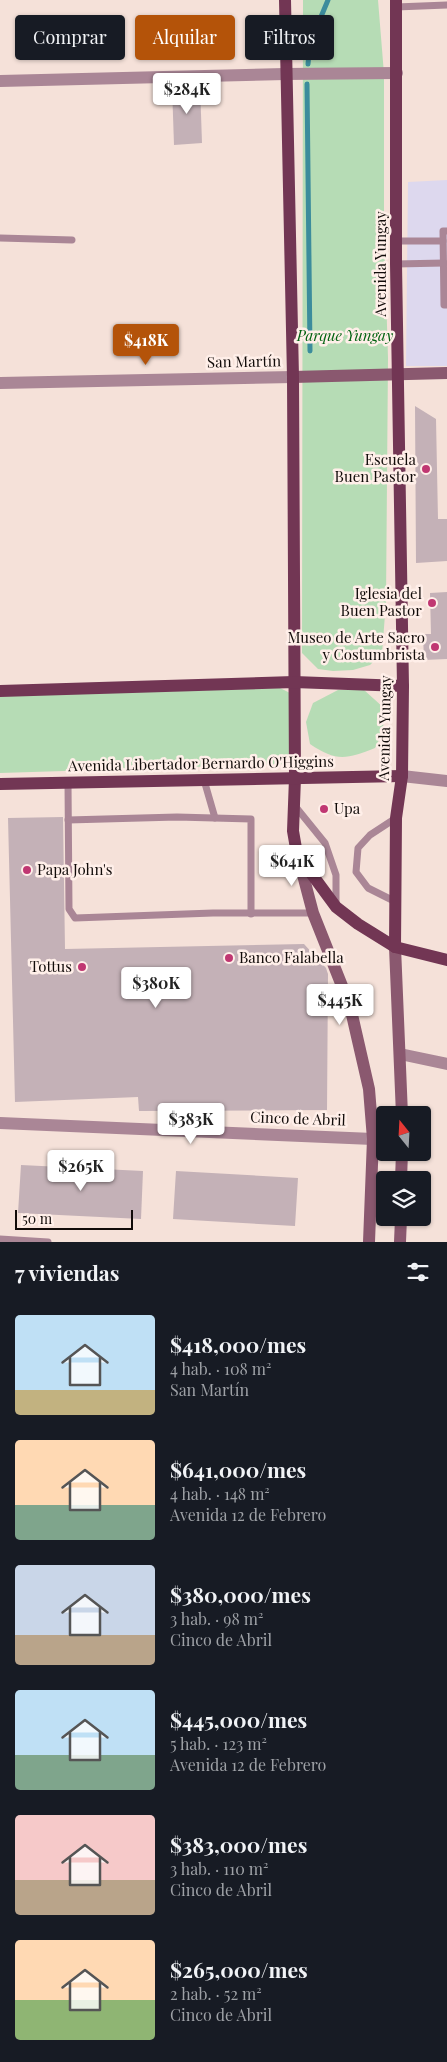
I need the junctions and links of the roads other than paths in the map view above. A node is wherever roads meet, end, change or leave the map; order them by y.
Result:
1 (285, 0) edge
2 (396, 3) edge
3 (447, 5) edge
4 (397, 73) junction
5 (285, 74) junction
6 (0, 81) edge
7 (447, 231) edge
8 (0, 238) edge
9 (72, 240) dead end
10 (396, 241) junction
11 (444, 241) junction
12 (444, 263) junction
13 (396, 264) junction
14 (447, 305) edge
15 (447, 373) edge
16 (398, 374) junction
17 (293, 377) junction
18 (0, 383) edge
19 (294, 682) junction
20 (403, 686) junction
21 (0, 691) edge
22 (402, 776) junction
23 (295, 778) junction
24 (204, 780) junction
25 (447, 781) edge
26 (68, 783) junction
27 (0, 784) edge
28 (294, 804) junction
29 (215, 818) junction
30 (396, 818) junction
31 (68, 820) junction
32 (298, 854) junction
33 (396, 902) junction
34 (336, 907) junction
35 (313, 913) junction
36 (251, 914) junction
37 (395, 947) junction
38 (447, 960) edge
39 (400, 1054) junction
40 (447, 1064) edge
41 (402, 1106) edge
42 (0, 1123) edge
43 (376, 1125) edge
44 (376, 1140) edge
45 (377, 1161) edge
46 (400, 1226) edge
47 (0, 1239) edge
48 (48, 1242) edge
49 (369, 1242) edge
50 (400, 1242) edge

1 - 5 main road
2 - 3 lane
2 - 4 main road, Avenida Yungay
4 - 5 street
4 - 10 main road, Avenida Yungay
5 - 6 street
5 - 17 main road
7 - 11 lane
8 - 9 lane
10 - 11 lane
10 - 13 main road, Avenida Yungay
11 - 12 lane
12 - 13 lane
12 - 14 lane
13 - 16 main road, Avenida Yungay
15 - 16 street, San Martín
16 - 17 street, San Martín
16 - 20 main road, Avenida Yungay
17 - 18 street, San Martín
17 - 19 main road
19 - 20 main road
19 - 21 main road
19 - 23 main road
20 - 22 main road, Avenida Yungay
22 - 23 main road, Avenida Libertador Bernardo O'Higgins
22 - 25 street
22 - 30 main road, Avenida Yungay
23 - 24 main road, Avenida Libertador Bernardo O'Higgins
23 - 28 main road
24 - 26 main road, Avenida Libertador Bernardo O'Higgins
24 - 29 lane
26 - 27 main road, Avenida Libertador Bernardo O'Higgins
26 - 31 lane
28 - 32 main road
28 - 34 lane
29 - 31 lane
29 - 36 lane
30 - 33 main road, Avenida Yungay
30 - 33 lane
31 - 36 lane
32 - 34 main road
32 - 35 street
33 - 37 main road, Avenida Yungay
34 - 37 main road
35 - 36 lane
35 - 43 street
37 - 38 main road
37 - 39 street
39 - 40 street
39 - 41 street
42 - 44 street, Cinco de Abril
45 - 49 street
46 - 50 street
47 - 48 lane

